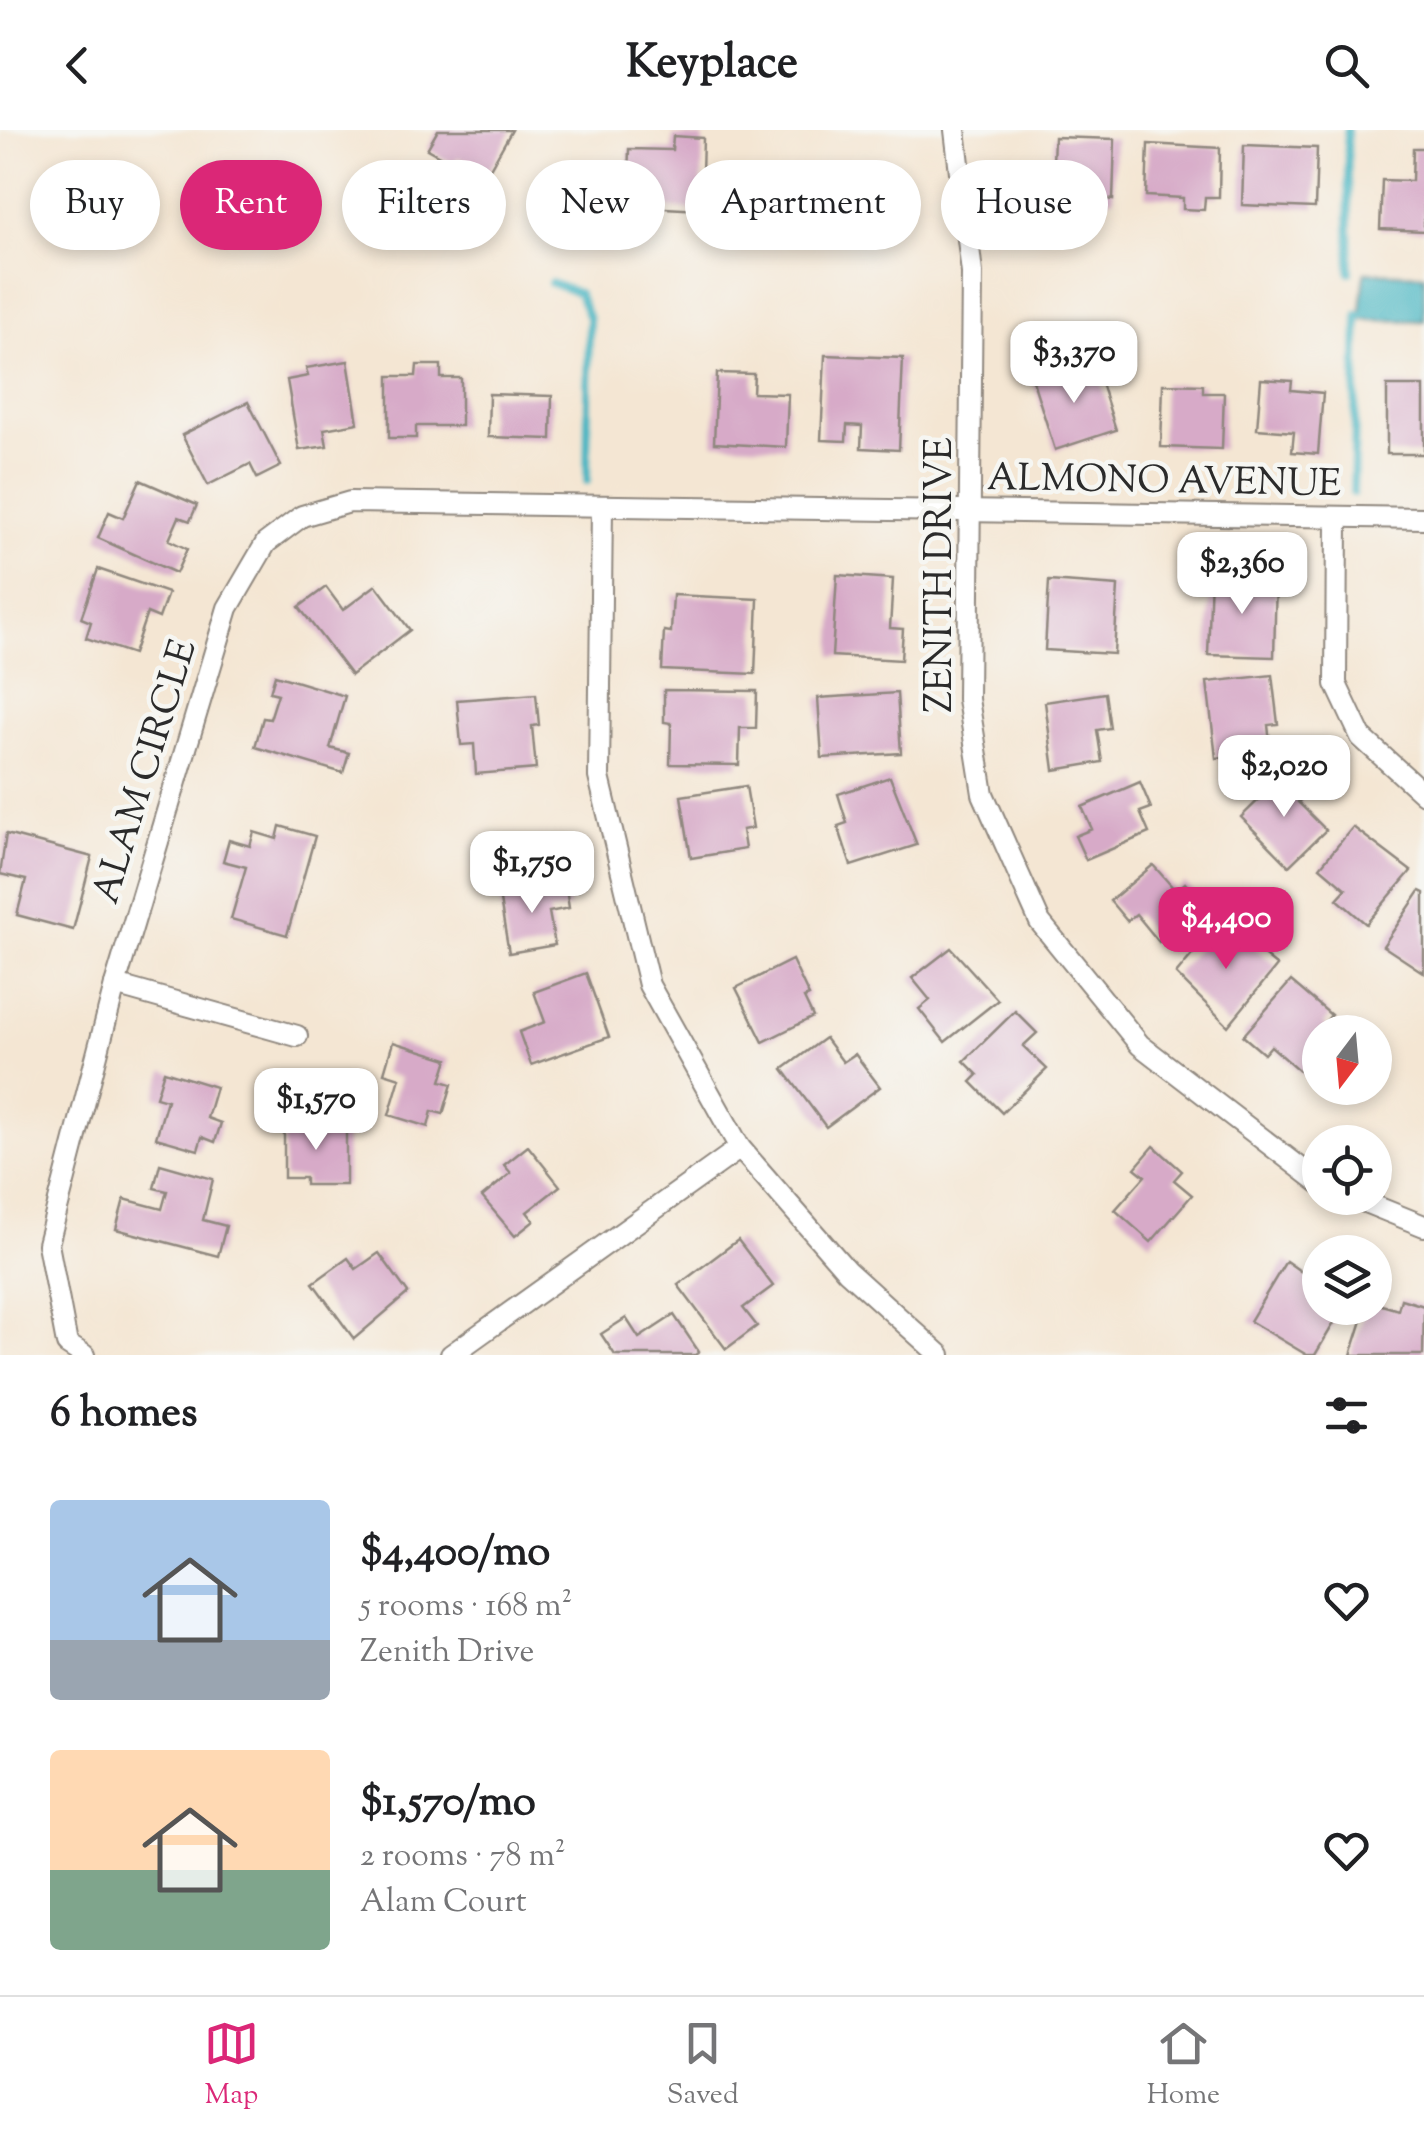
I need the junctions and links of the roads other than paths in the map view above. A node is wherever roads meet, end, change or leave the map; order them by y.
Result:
1 (956, 130) edge
2 (602, 506) junction
3 (972, 510) junction
4 (1337, 518) junction
5 (1424, 518) edge
6 (1424, 794) edge
7 (116, 985) junction
8 (297, 1036) dead end
9 (740, 1148) junction
10 (1302, 1169) edge
11 (1392, 1213) edge
12 (1424, 1226) edge
13 (84, 1355) edge
14 (450, 1355) edge
15 (940, 1355) edge

1 - 3 street, ZENITH DRIVE
2 - 3 street, ALMONO AVENUE
2 - 7 street, ALAM CIRCLE
2 - 9 street
3 - 4 street, ALMONO AVENUE
3 - 10 street, ZENITH DRIVE
4 - 5 street, ALMONO AVENUE
4 - 6 street
7 - 8 street
7 - 13 street, ALAM CIRCLE
9 - 14 street
9 - 15 street
11 - 12 street

